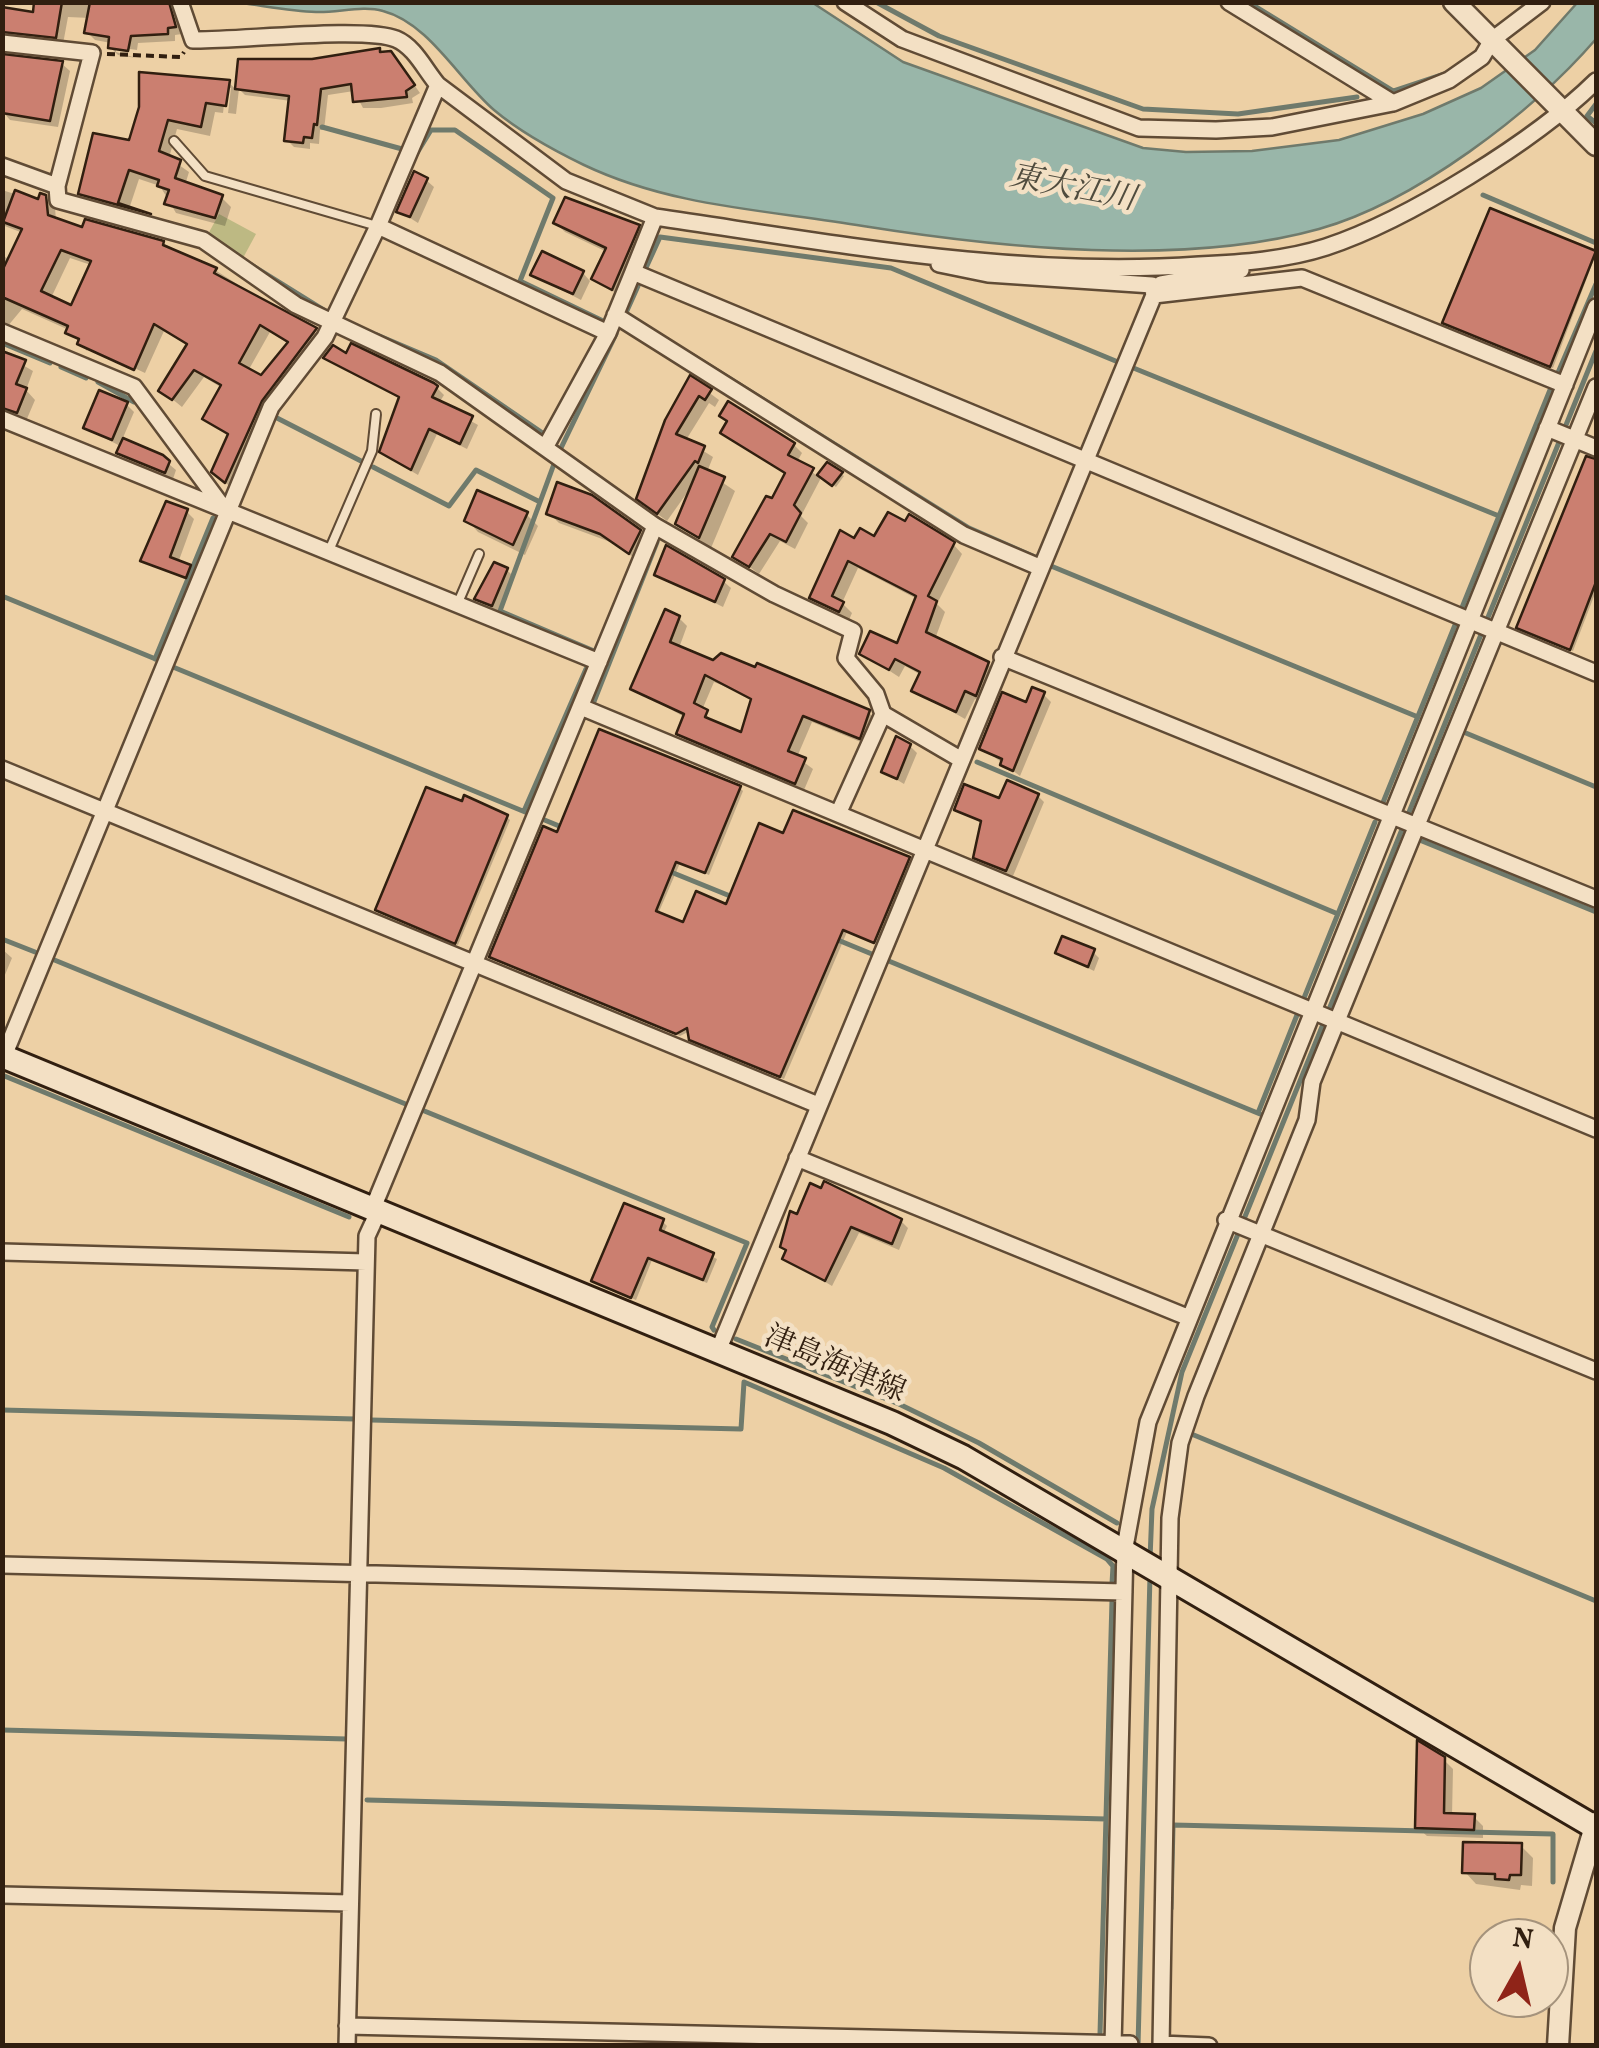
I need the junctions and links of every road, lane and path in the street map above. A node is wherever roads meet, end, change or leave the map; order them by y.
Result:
1 (180, 2) edge
2 (845, 2) edge
3 (1228, 2) edge
4 (1454, 2) edge
5 (1542, 2) edge
6 (192, 40) junction
7 (2, 43) edge
8 (1499, 47) junction
9 (92, 53) junction
10 (1596, 80) edge
11 (438, 84) junction
12 (1393, 103) junction
13 (1560, 113) junction
14 (174, 141) dead end
15 (1596, 146) edge
16 (2, 166) edge
17 (58, 186) junction
18 (655, 217) junction
19 (378, 226) junction
20 (927, 257) junction
21 (1260, 260) junction
22 (632, 272) junction
23 (1153, 290) junction
24 (1596, 307) edge
25 (615, 316) junction
26 (332, 322) junction
27 (2, 332) edge
28 (608, 333) junction
29 (1565, 385) junction
30 (1596, 387) edge
31 (376, 414) dead end
32 (2, 419) edge
33 (1562, 434) junction
34 (546, 446) junction
35 (1596, 448) edge
36 (1084, 462) junction
37 (228, 513) junction
38 (656, 526) junction
39 (328, 553) junction
40 (479, 554) dead end
41 (1040, 567) junction
42 (457, 605) junction
43 (1484, 627) junction
44 (1002, 657) junction
45 (599, 662) junction
46 (1596, 673) edge
47 (580, 707) junction
48 (883, 714) junction
49 (960, 760) junction
50 (2, 769) edge
51 (105, 811) junction
52 (838, 814) junction
53 (1392, 816) junction
54 (1415, 825) junction
55 (923, 850) junction
56 (1596, 899) edge
57 (474, 963) junction
58 (1313, 1012) junction
59 (1335, 1021) junction
60 (3, 1056) edge
61 (818, 1105) junction
62 (1596, 1128) edge
63 (797, 1158) junction
64 (376, 1209) junction
65 (1230, 1221) junction
66 (1259, 1232) junction
67 (2, 1252) edge
68 (366, 1262) junction
69 (1187, 1318) junction
70 (718, 1351) junction
71 (1596, 1371) edge
72 (1125, 1547) junction
73 (2, 1565) edge
74 (1164, 1572) junction
75 (358, 1574) junction
76 (1124, 1592) junction
77 (1596, 1826) edge
78 (2, 1895) edge
79 (350, 1903) junction
80 (348, 2026) junction
81 (1119, 2044) edge
82 (1161, 2045) edge
83 (347, 2046) edge
84 (1210, 2046) edge
85 (1558, 2046) edge

1 - 6 street
2 - 12 street
3 - 12 street
4 - 8 street
5 - 8 street
6 - 9 path
6 - 11 street
7 - 9 street
8 - 12 street
8 - 13 street
9 - 17 street
10 - 13 street
11 - 18 street
11 - 19 street
13 - 15 street
13 - 21 street
14 - 19 lane
16 - 17 street
17 - 26 street
18 - 20 street
18 - 22 street
19 - 26 street
19 - 28 street
20 - 21 street
20 - 23 street
21 - 23 street
22 - 25 street
22 - 36 street
23 - 29 street
23 - 36 street
24 - 29 street
25 - 28 street
25 - 41 street
26 - 34 street
26 - 37 street
27 - 37 street
28 - 34 street
29 - 33 street
30 - 33 street
31 - 39 lane
32 - 37 street
33 - 35 street
33 - 43 street
33 - 43 street
34 - 38 street
36 - 41 street
36 - 43 street
37 - 39 street
37 - 51 street
38 - 45 street
38 - 48 street
39 - 42 street
40 - 42 lane
41 - 44 street
42 - 45 street
43 - 46 street
43 - 53 street
43 - 54 street
44 - 49 street
44 - 53 street
45 - 47 street
47 - 52 street
47 - 57 street
48 - 49 street
48 - 52 street
49 - 55 street
50 - 51 street
51 - 57 street
51 - 60 street
52 - 55 street
53 - 54 street
53 - 58 street
54 - 56 street
54 - 59 street
55 - 58 street
55 - 61 street
57 - 61 street
57 - 64 street
58 - 59 street
58 - 65 street
59 - 62 street
59 - 66 street
60 - 64 main road, 津島海津線
61 - 63 street
63 - 69 street
63 - 70 street
64 - 68 street
64 - 70 main road, 津島海津線
65 - 66 street
65 - 69 street
66 - 71 street
66 - 74 street
67 - 68 street
68 - 75 street
69 - 72 street
70 - 72 main road, 津島海津線
72 - 74 main road, 津島海津線
72 - 76 street
73 - 75 street
74 - 77 main road, 津島海津線
74 - 82 street
75 - 76 street
75 - 79 street
76 - 81 street
77 - 85 street
78 - 79 street
79 - 80 street
80 - 81 street
80 - 83 street
82 - 84 street

